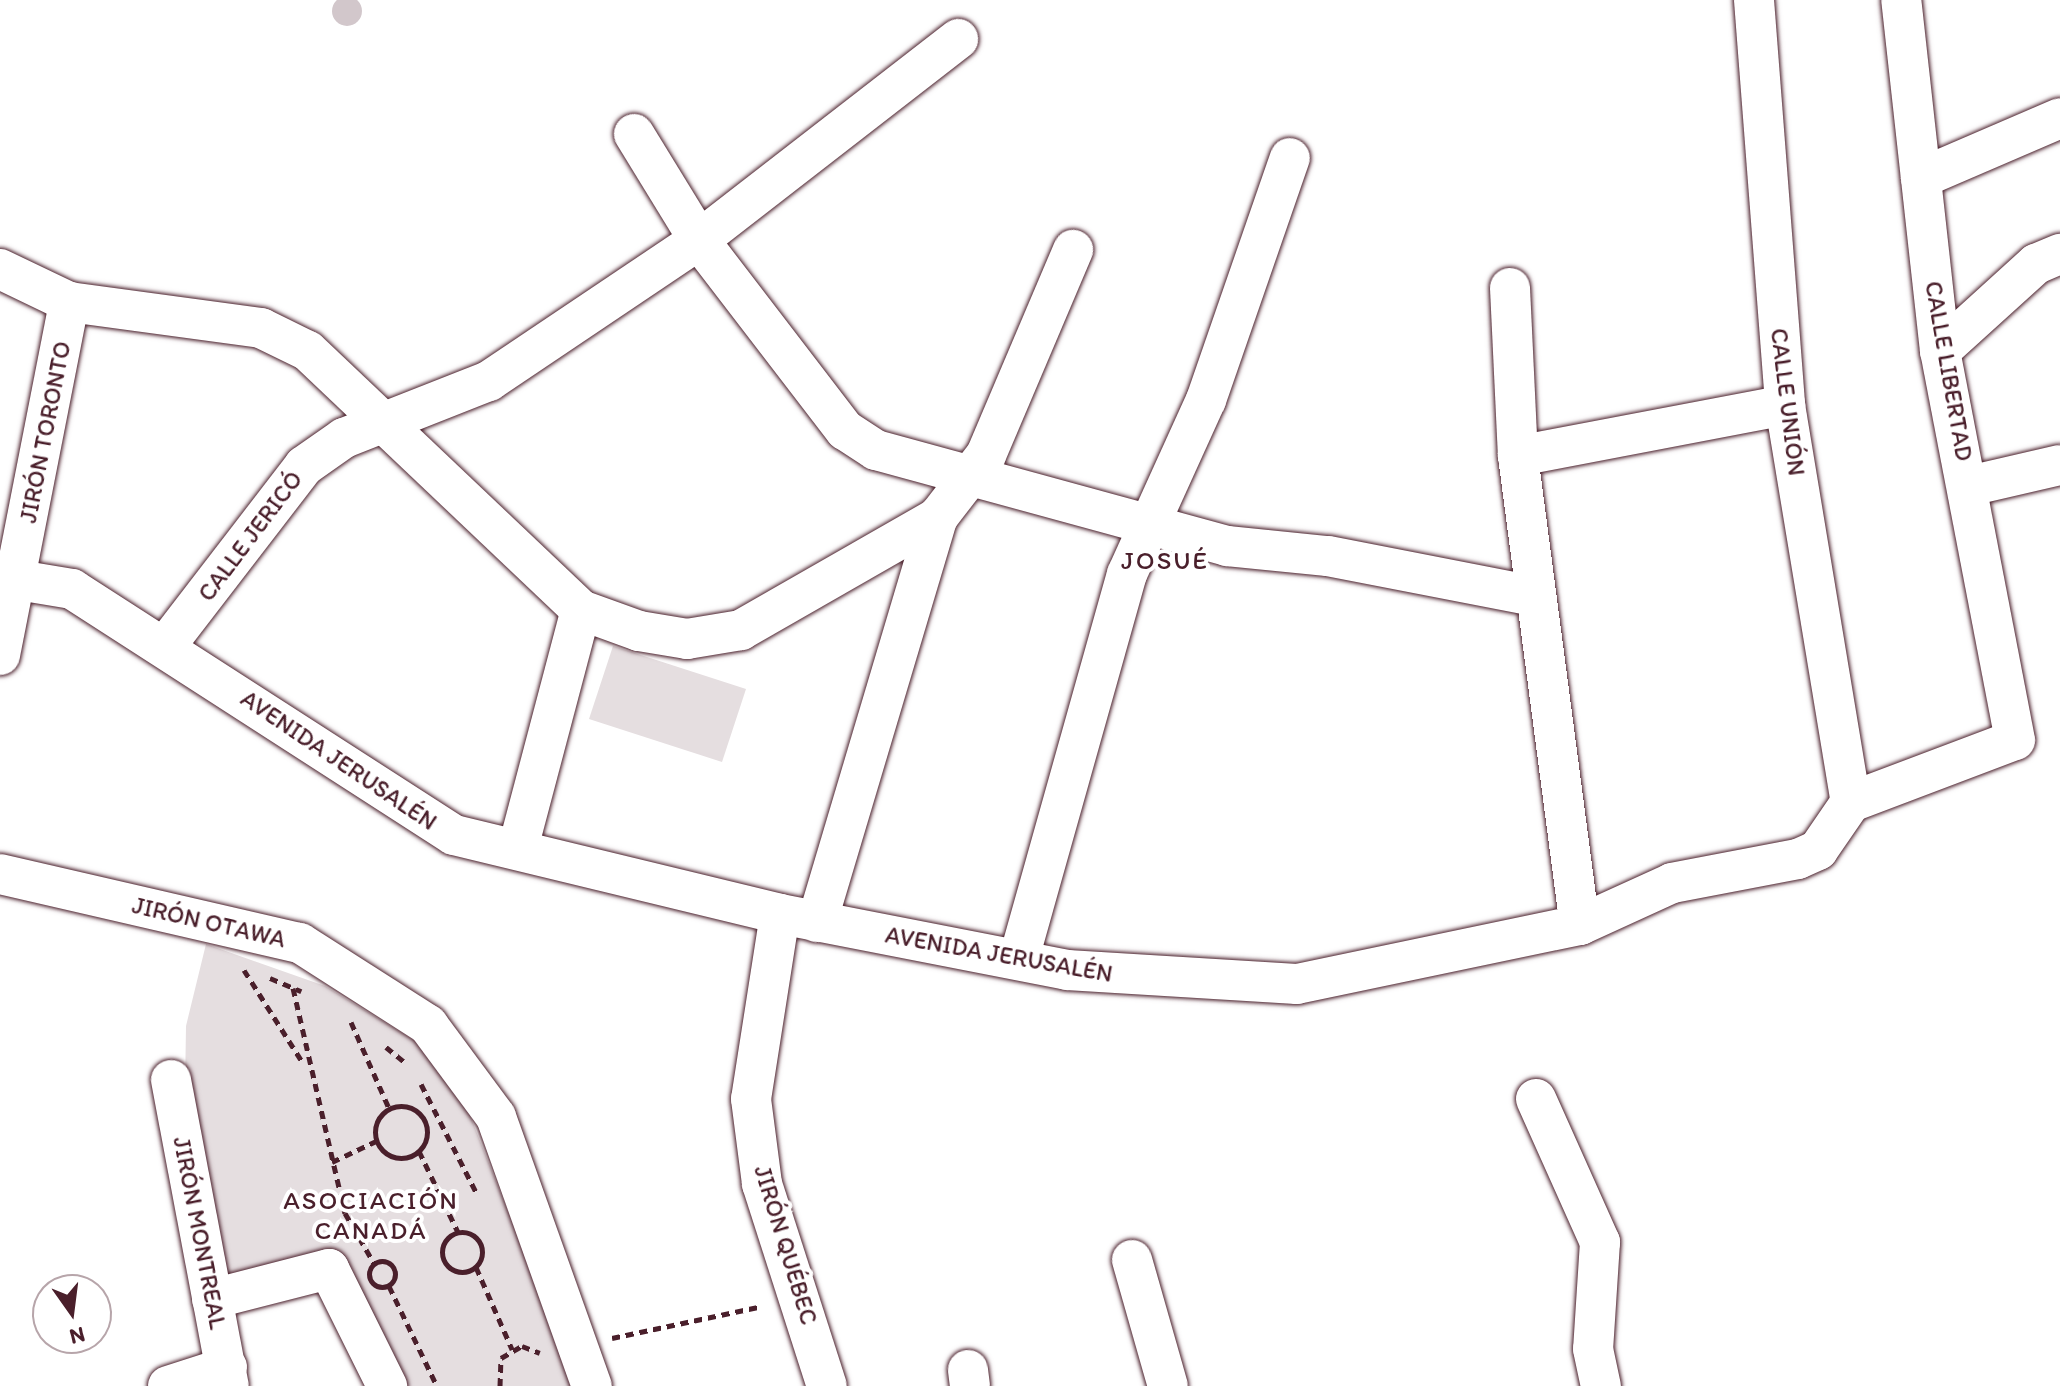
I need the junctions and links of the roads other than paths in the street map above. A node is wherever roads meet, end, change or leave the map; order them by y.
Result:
1 (1754, 0) edge
2 (1901, 0) edge
3 (958, 39) dead end
4 (2060, 118) edge
5 (634, 134) dead end
6 (1290, 158) dead end
7 (1921, 178) junction
8 (699, 240) junction
9 (1073, 250) dead end
10 (2060, 254) edge
11 (0, 269) edge
12 (1510, 288) dead end
13 (69, 302) junction
14 (1940, 351) junction
15 (1785, 405) junction
16 (389, 425) junction
17 (1518, 456) junction
18 (2060, 465) edge
19 (968, 477) junction
20 (1969, 486) junction
21 (938, 517) junction
22 (1155, 522) junction
23 (6, 576) edge
24 (1533, 596) junction
25 (581, 610) junction
26 (167, 644) junction
27 (0, 655) edge
28 (1851, 802) junction
29 (518, 848) junction
30 (0, 874) edge
31 (798, 918) junction
32 (1580, 925) junction
33 (1019, 958) junction
34 (171, 1080) dead end
35 (1536, 1099) dead end
36 (1132, 1260) dead end
37 (212, 1299) junction
38 (228, 1377) edge
39 (168, 1386) edge
40 (387, 1386) edge
41 (592, 1386) edge
42 (827, 1386) edge
43 (1168, 1386) edge
44 (1601, 1386) edge

1 - 15 street, CALLE UNIÓN
2 - 7 street, CALLE LIBERTAD
3 - 8 street, CALLE JERICÓ
4 - 7 street
5 - 8 street
6 - 22 street
7 - 14 street, CALLE LIBERTAD
8 - 16 street, CALLE JERICÓ
8 - 19 street
9 - 19 street
10 - 14 street
11 - 13 street
12 - 17 street
13 - 16 street
13 - 23 street, JIRÓN TORONTO
14 - 20 street, CALLE LIBERTAD
15 - 17 street
15 - 28 street, CALLE UNIÓN
16 - 25 street
16 - 26 street, CALLE JERICÓ
17 - 24 street
18 - 20 street
19 - 21 street
19 - 22 street
20 - 28 street, CALLE LIBERTAD
21 - 25 street
21 - 31 street, JIRÓN QUÉBEC
22 - 24 street
22 - 33 street
23 - 26 street, AVENIDA JERUSALÉN
23 - 27 street, JIRÓN TORONTO
24 - 32 street
25 - 29 street
26 - 29 street, AVENIDA JERUSALÉN
28 - 32 street, AVENIDA JERUSALÉN
29 - 31 street, AVENIDA JERUSALÉN
30 - 41 street, JIRÓN OTAWA
31 - 33 street, AVENIDA JERUSALÉN
31 - 42 street, JIRÓN QUÉBEC
32 - 33 street, AVENIDA JERUSALÉN
34 - 37 street, JIRÓN MONTREAL
35 - 44 street
36 - 43 street
37 - 38 street, JIRÓN MONTREAL
37 - 40 street
38 - 39 street

